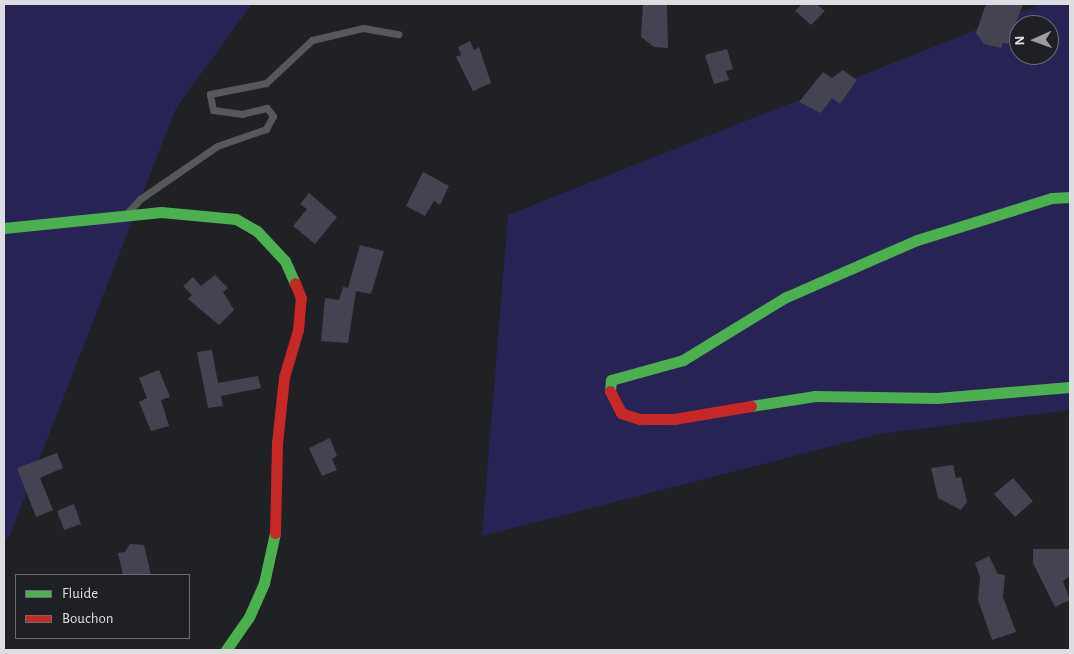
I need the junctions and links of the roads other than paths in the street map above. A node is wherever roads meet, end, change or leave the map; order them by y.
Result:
1 (398, 34) dead end
2 (1070, 198) edge
3 (125, 215) junction
4 (4, 228) edge
5 (1070, 387) edge
6 (226, 650) edge

1 - 3 lane
2 - 5 street
3 - 4 street
3 - 6 street

